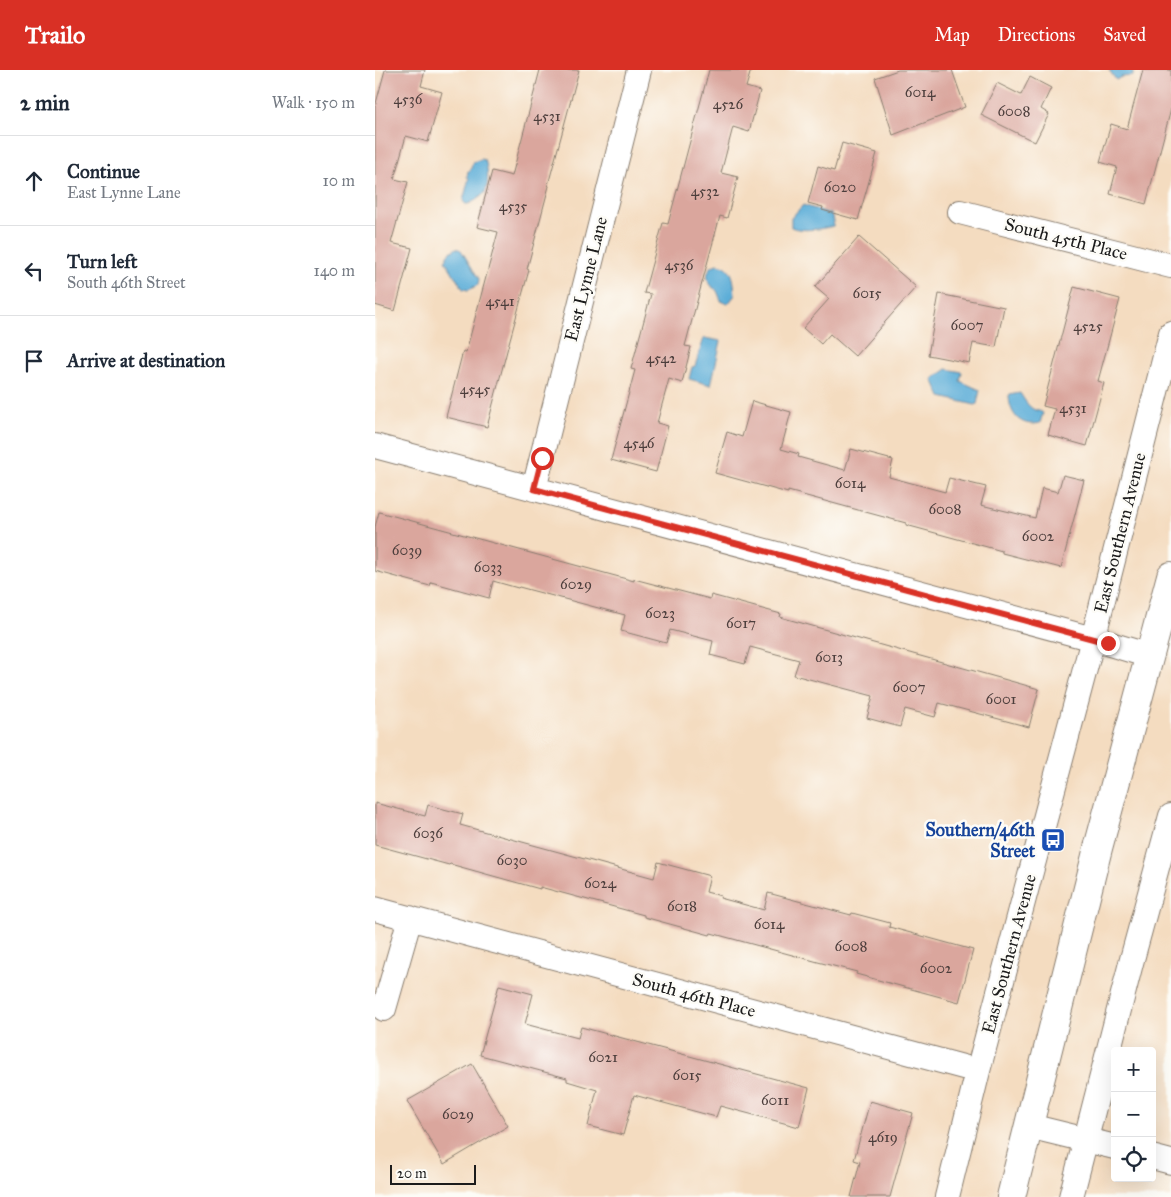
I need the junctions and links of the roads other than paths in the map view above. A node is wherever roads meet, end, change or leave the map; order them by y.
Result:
1 (639, 70) edge
2 (960, 212) dead end
3 (1171, 266) edge
4 (1171, 333) edge
5 (375, 446) edge
6 (534, 489) junction
7 (1171, 576) edge
8 (1093, 639) junction
9 (1150, 656) junction
10 (1171, 816) edge
11 (375, 909) edge
12 (410, 918) junction
13 (384, 1009) dead end
14 (979, 1071) junction
15 (1029, 1126) junction
16 (1086, 1140) junction
17 (1111, 1146) edge
18 (1156, 1158) edge
19 (1171, 1162) edge
20 (947, 1197) edge
21 (1011, 1197) edge
22 (1071, 1197) edge

1 - 6 street, East Lynne Lane
2 - 3 street, South 45th Place
4 - 8 street, East Southern Avenue
5 - 6 street
6 - 8 street
7 - 9 main road
8 - 9 street
8 - 14 street, East Southern Avenue
9 - 15 main road
10 - 16 street
11 - 12 street, South 46th Place
12 - 13 street
12 - 14 street, South 46th Place
14 - 20 street, East Southern Avenue
15 - 16 street
15 - 21 main road
16 - 17 street
16 - 22 street
18 - 19 street

